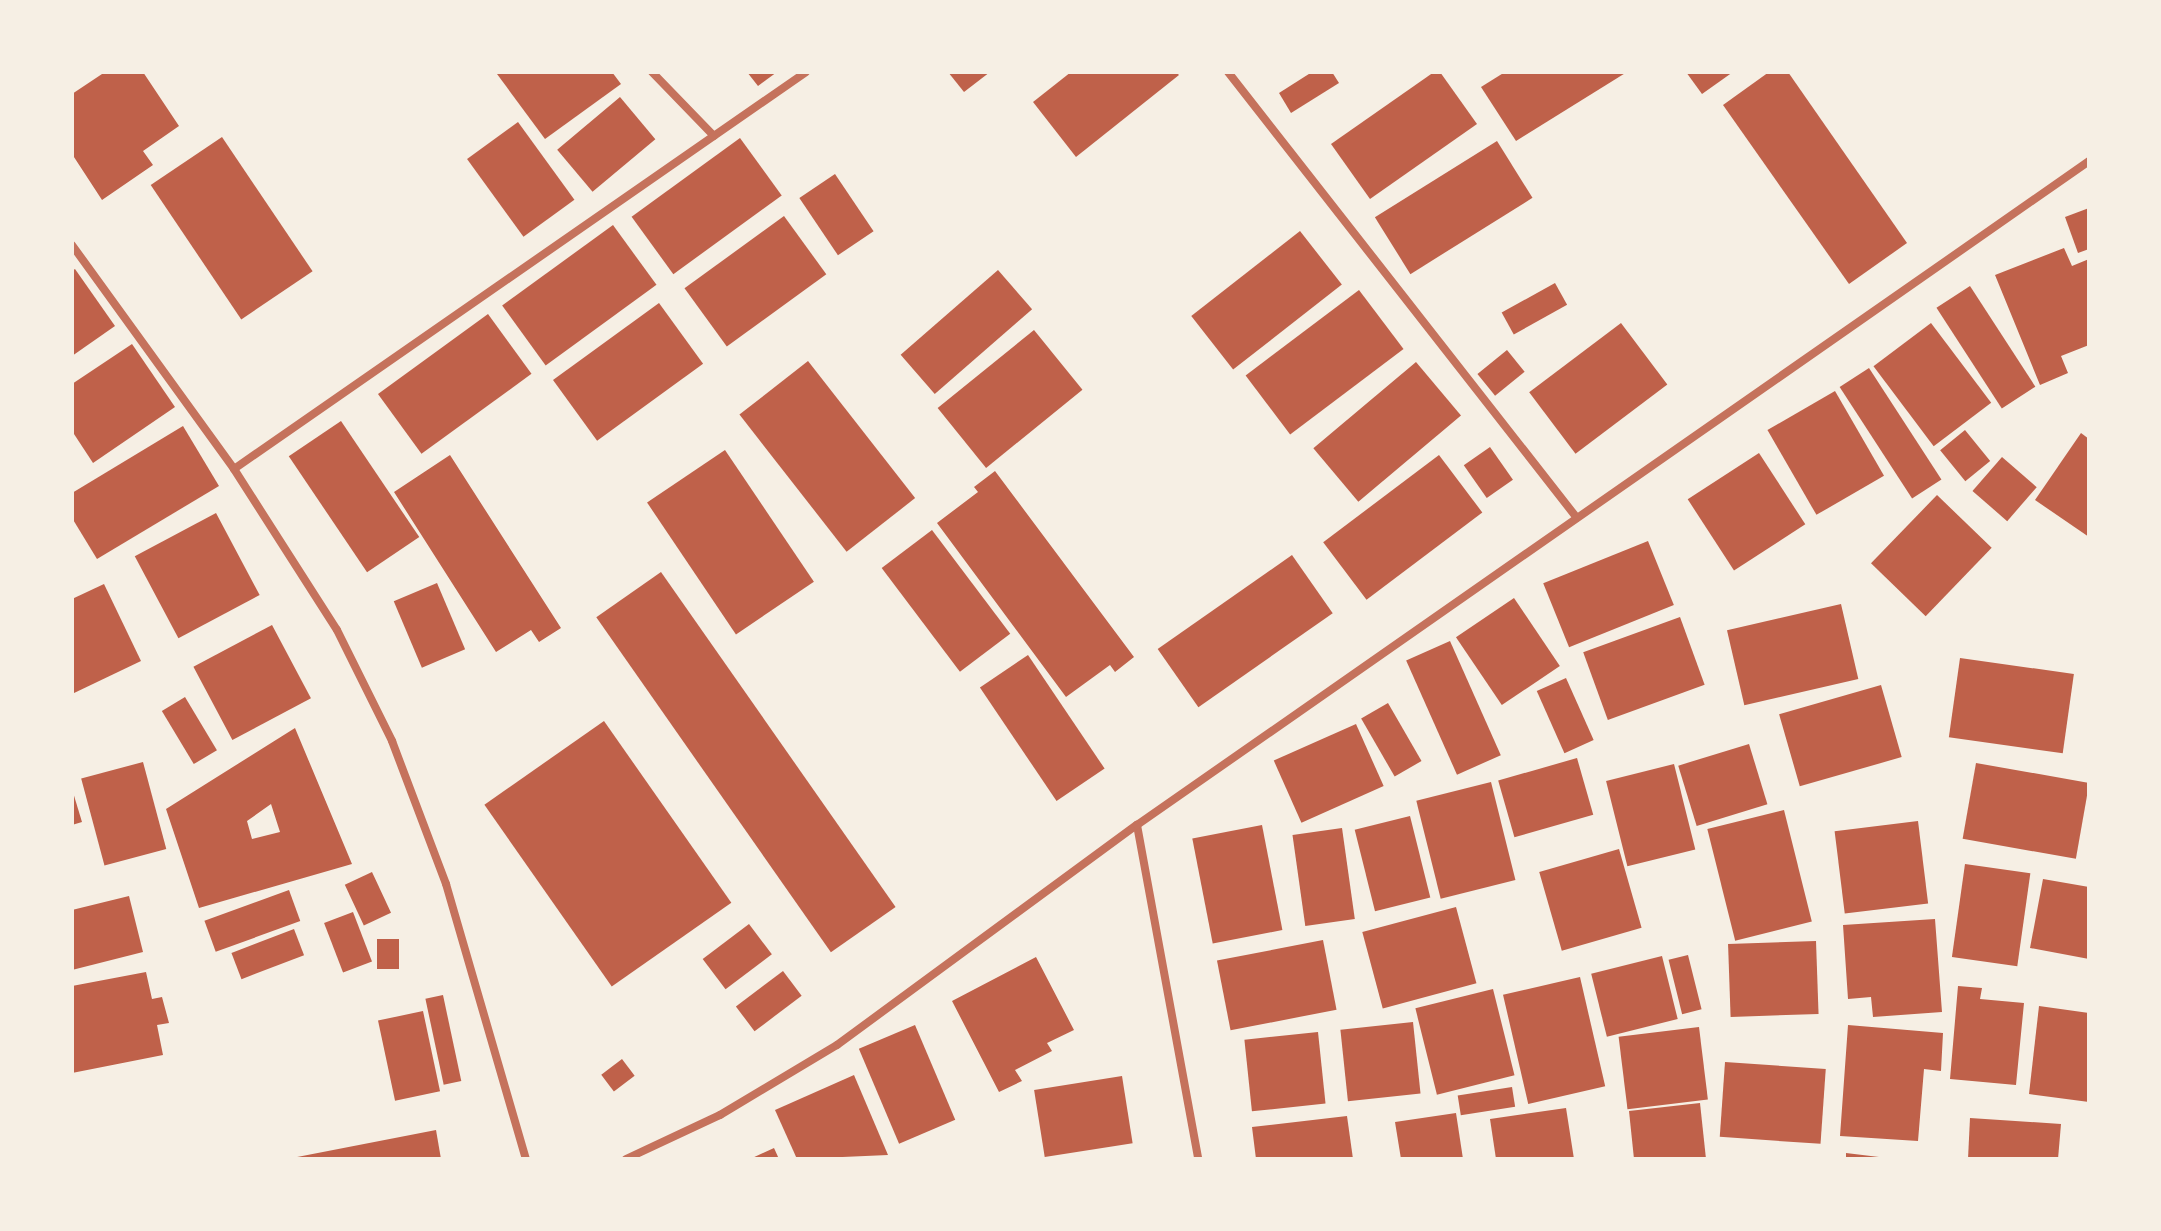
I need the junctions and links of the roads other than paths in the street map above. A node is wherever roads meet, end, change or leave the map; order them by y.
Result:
1 (652, 72) edge
2 (806, 72) edge
3 (1228, 72) edge
4 (714, 136) junction
5 (2089, 161) edge
6 (72, 245) edge
7 (234, 469) junction
8 (1577, 518) junction
9 (1137, 825) junction
10 (526, 1159) edge
11 (626, 1159) edge
12 (1198, 1159) edge

1 - 4 street
2 - 4 street
3 - 8 street
4 - 7 street
5 - 8 street
6 - 7 street
7 - 10 street
8 - 9 street
9 - 11 street
9 - 12 street

